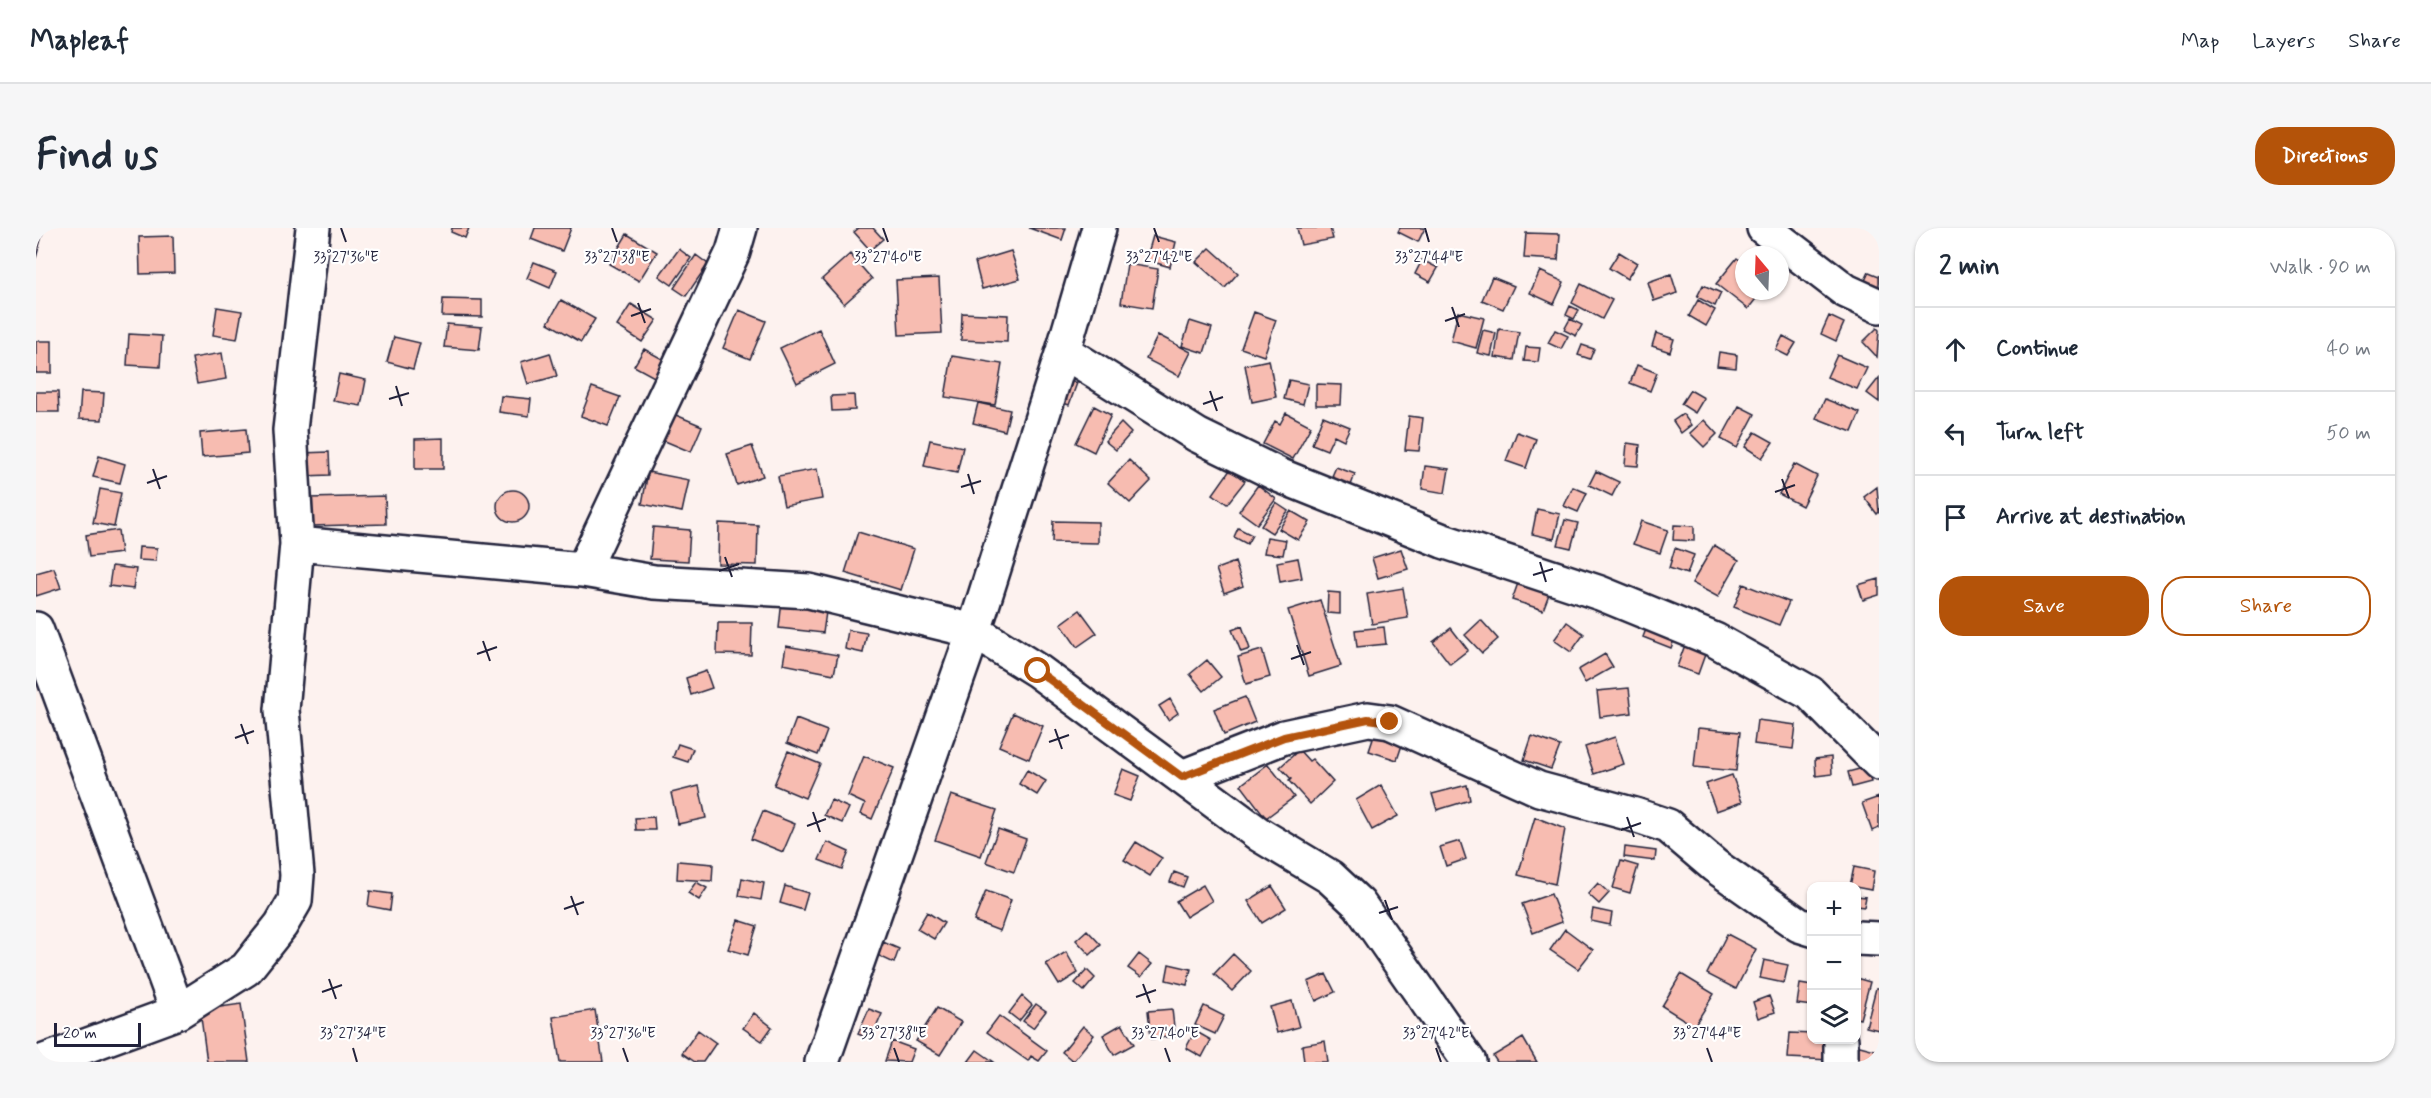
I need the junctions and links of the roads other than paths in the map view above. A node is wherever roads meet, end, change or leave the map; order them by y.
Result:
1 (313, 228) edge
2 (740, 228) edge
3 (1099, 228) edge
4 (1764, 228) edge
5 (1879, 306) edge
6 (1063, 351) junction
7 (297, 544) junction
8 (583, 570) junction
9 (36, 629) edge
10 (974, 631) junction
11 (1879, 763) edge
12 (1182, 777) junction
13 (1807, 928) edge
14 (1861, 938) edge
15 (1879, 939) edge
16 (178, 1012) junction
17 (1840, 1044) edge
18 (42, 1062) edge
19 (822, 1062) edge
20 (1469, 1062) edge
21 (1841, 1062) edge

1 - 7 street
2 - 8 street
3 - 6 street
4 - 5 street
6 - 10 street
6 - 11 street
7 - 8 street
7 - 16 street
8 - 10 street
9 - 16 street
10 - 12 street
10 - 19 street
12 - 13 street
12 - 20 street
14 - 15 street
16 - 18 street
17 - 21 street

